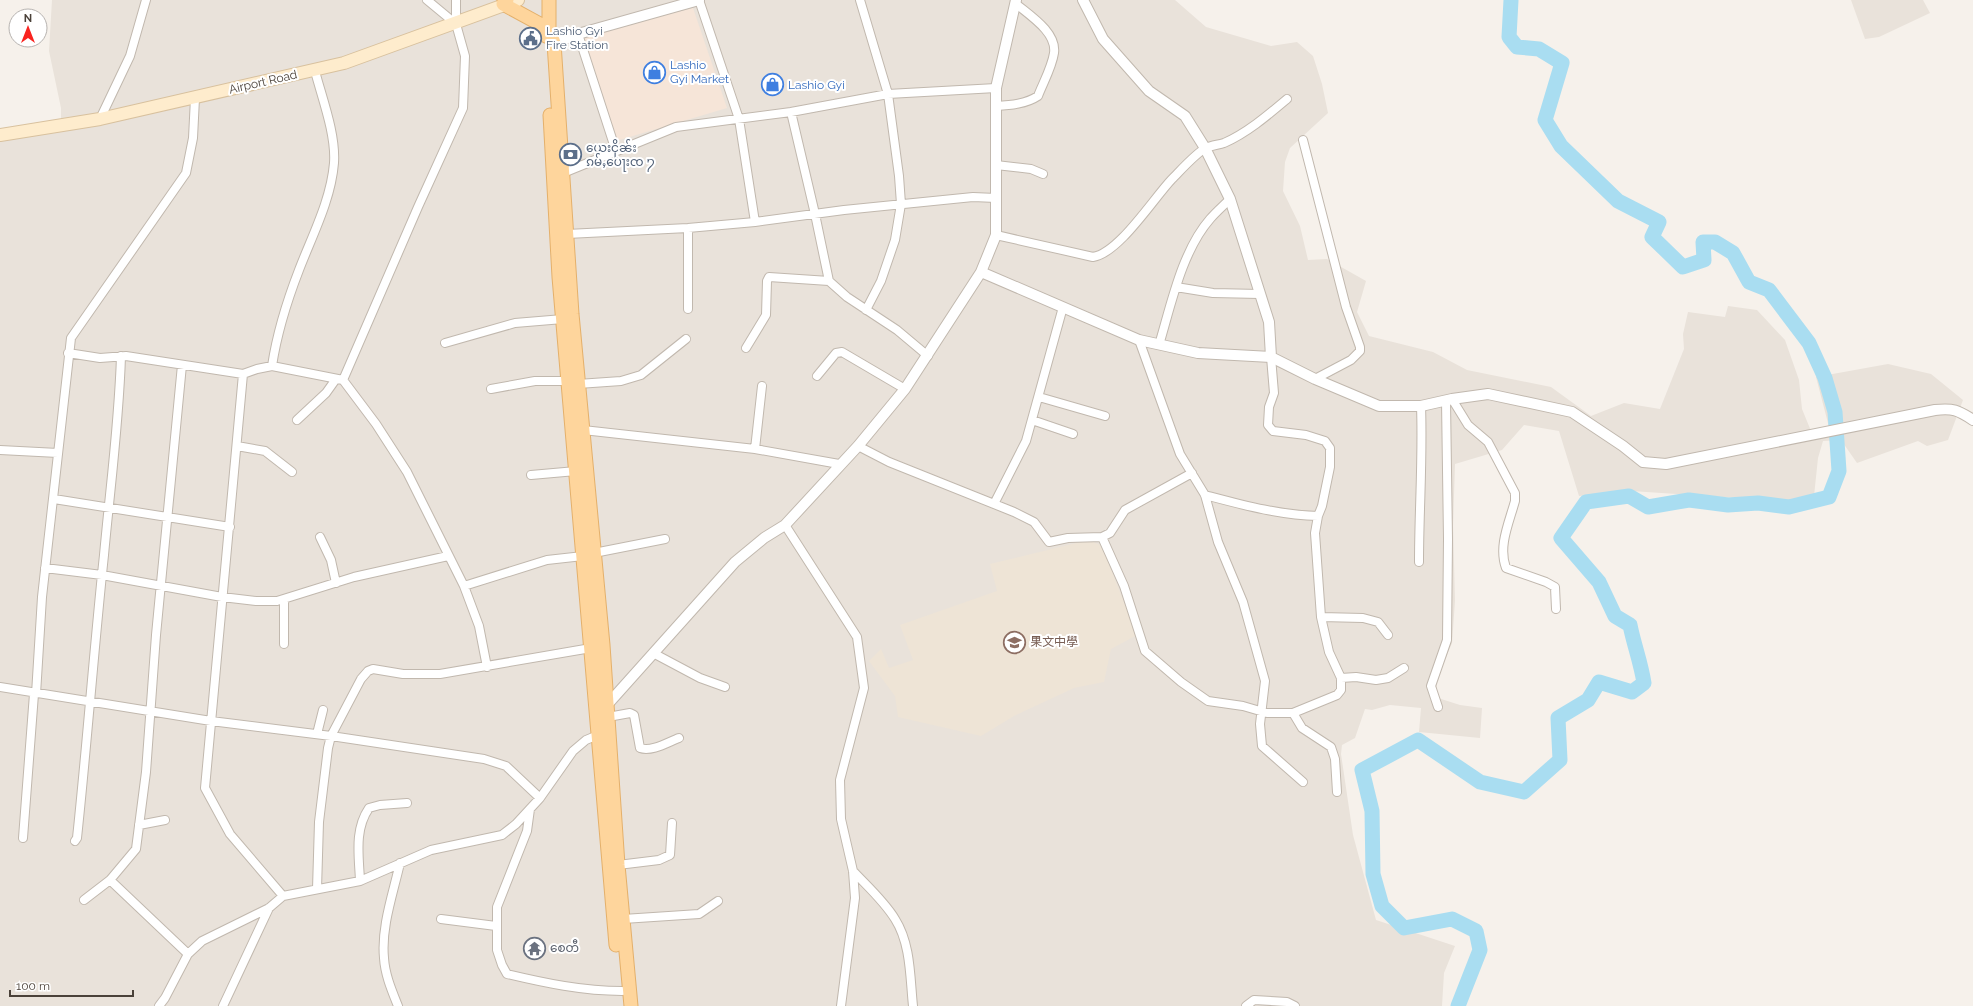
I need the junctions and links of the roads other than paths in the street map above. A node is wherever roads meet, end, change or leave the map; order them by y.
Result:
1 (146, 0) edge
2 (427, 0) edge
3 (456, 0) edge
4 (518, 0) edge
5 (549, 0) edge
6 (699, 0) edge
7 (860, 0) edge
8 (1083, 0) edge
9 (688, 1) edge
10 (505, 2) edge
11 (1016, 2) edge
12 (456, 24) junction
13 (549, 28) junction
14 (578, 34) junction
15 (554, 43) junction
16 (315, 71) junction
17 (996, 88) junction
18 (888, 94) junction
19 (195, 98) junction
20 (1287, 99) dead end
21 (996, 106) junction
22 (791, 112) junction
23 (100, 119) junction
24 (739, 119) junction
25 (0, 135) edge
26 (1303, 140) dead end
27 (1205, 148) junction
28 (616, 152) junction
29 (996, 165) junction
30 (563, 173) junction
31 (1043, 174) dead end
32 (996, 198) junction
33 (1230, 199) junction
34 (901, 204) junction
35 (815, 214) junction
36 (755, 222) junction
37 (688, 228) junction
38 (567, 234) junction
39 (996, 234) junction
40 (981, 272) junction
41 (829, 281) junction
42 (1176, 287) junction
43 (1260, 294) junction
44 (1063, 307) junction
45 (688, 309) dead end
46 (866, 310) junction
47 (563, 319) junction
48 (686, 339) dead end
49 (1139, 340) junction
50 (445, 343) dead end
51 (1159, 345) junction
52 (746, 348) dead end
53 (68, 353) junction
54 (121, 356) junction
55 (928, 356) junction
56 (1271, 357) junction
57 (182, 365) junction
58 (272, 366) junction
59 (243, 374) junction
60 (817, 376) dead end
61 (340, 379) junction
62 (1315, 379) junction
63 (573, 383) junction
64 (762, 386) dead end
65 (491, 389) dead end
66 (905, 389) junction
67 (1039, 397) junction
68 (1449, 400) junction
69 (1421, 406) junction
70 (1105, 416) dead end
71 (296, 420) dead end
72 (1032, 420) junction
73 (1973, 420) edge
74 (583, 430) junction
75 (1073, 434) dead end
76 (237, 446) junction
77 (858, 446) junction
78 (755, 449) junction
79 (0, 450) edge
80 (58, 453) junction
81 (840, 464) junction
82 (576, 471) junction
83 (292, 472) dead end
84 (1192, 473) junction
85 (531, 476) dead end
86 (1205, 496) junction
87 (54, 499) junction
88 (994, 504) junction
89 (108, 508) junction
90 (168, 516) junction
91 (1318, 516) junction
92 (785, 525) junction
93 (230, 526) junction
94 (320, 537) dead end
95 (1102, 537) junction
96 (665, 539) dead end
97 (589, 554) junction
98 (448, 556) junction
99 (1419, 562) dead end
100 (45, 568) junction
101 (102, 575) junction
102 (336, 583) junction
103 (160, 585) junction
104 (464, 586) junction
105 (222, 597) junction
106 (284, 599) junction
107 (1556, 609) dead end
108 (1322, 617) junction
109 (1388, 636) dead end
110 (284, 644) dead end
111 (591, 648) junction
112 (653, 653) junction
113 (487, 666) junction
114 (1404, 668) dead end
115 (1341, 678) junction
116 (0, 687) edge
117 (725, 687) dead end
118 (35, 694) junction
119 (91, 701) junction
120 (1438, 707) dead end
121 (149, 710) junction
122 (323, 710) dead end
123 (608, 711) junction
124 (1263, 712) junction
125 (1293, 712) junction
126 (211, 721) junction
127 (317, 734) junction
128 (598, 735) junction
129 (331, 736) junction
130 (679, 738) dead end
131 (1303, 782) dead end
132 (1337, 792) dead end
133 (540, 798) junction
134 (407, 803) dead end
135 (530, 809) junction
136 (165, 820) dead end
137 (672, 823) dead end
138 (139, 825) junction
139 (23, 838) dead end
140 (75, 841) dead end
141 (400, 863) junction
142 (618, 866) junction
143 (853, 871) junction
144 (110, 880) junction
145 (360, 881) junction
146 (317, 889) junction
147 (283, 896) junction
148 (84, 900) dead end
149 (718, 901) dead end
150 (269, 908) junction
151 (440, 919) dead end
152 (623, 919) junction
153 (496, 926) junction
154 (188, 954) junction
155 (622, 991) junction
156 (159, 1006) edge
157 (223, 1006) edge
158 (398, 1006) edge
159 (624, 1006) edge
160 (631, 1006) edge
161 (841, 1006) edge
162 (913, 1006) edge
163 (1246, 1006) edge
164 (1295, 1006) edge

1 - 23 street
2 - 12 street
3 - 12 street
4 - 10 main road, Airport Road
5 - 13 main road
6 - 9 street
6 - 24 street
7 - 18 street
8 - 27 street
9 - 14 street
10 - 12 main road, Airport Road
10 - 13 main road
11 - 17 street
11 - 21 street
12 - 16 main road, Airport Road
12 - 61 street
13 - 15 main road
13 - 47 main road
14 - 15 street
14 - 28 street
15 - 30 main road
16 - 19 main road, Airport Road
16 - 58 street
17 - 18 street
17 - 21 street
18 - 22 street
18 - 34 street
19 - 23 main road, Airport Road
19 - 53 street
20 - 27 street
21 - 29 street
22 - 24 street
22 - 35 street
23 - 25 main road, Airport Road
24 - 28 street
24 - 36 street
26 - 62 street
27 - 33 street
27 - 39 street
28 - 30 street
29 - 31 street
29 - 32 street
30 - 38 main road
32 - 34 street
32 - 39 street
33 - 42 street
33 - 43 street
34 - 35 street
34 - 46 street
35 - 36 street
35 - 41 street
36 - 37 street
37 - 38 street
37 - 45 street
38 - 63 main road
39 - 40 street
40 - 44 street
40 - 55 street
41 - 46 street
41 - 52 street
42 - 43 street
42 - 51 street
43 - 56 street
44 - 49 street
44 - 67 street
46 - 55 street
47 - 50 street
47 - 63 main road
48 - 63 street
49 - 51 street
49 - 84 street
51 - 56 street
53 - 54 street
53 - 80 street
54 - 57 street
54 - 89 street
55 - 66 street
56 - 62 street
56 - 91 street
57 - 59 street
57 - 90 street
58 - 59 street
58 - 61 street
59 - 76 street
60 - 66 street
61 - 71 street
61 - 98 street
62 - 69 street
63 - 65 street
63 - 74 main road
63 - 82 main road
64 - 78 street
66 - 77 street
67 - 70 street
67 - 72 street
68 - 69 street
68 - 73 street
68 - 107 street
68 - 120 street
69 - 99 street
72 - 75 street
72 - 88 street
74 - 78 street
74 - 97 main road
76 - 83 street
76 - 93 street
77 - 81 street
77 - 88 street
78 - 81 street
79 - 80 street
80 - 87 street
81 - 92 street
82 - 85 street
82 - 97 main road
84 - 86 street
84 - 95 street
86 - 91 street
86 - 124 street
87 - 89 street
87 - 100 street
88 - 95 street
89 - 90 street
89 - 101 street
90 - 93 street
90 - 103 street
91 - 108 street
92 - 112 street
92 - 143 street
93 - 105 street
94 - 102 street
95 - 124 street
96 - 97 street
97 - 104 street
97 - 111 main road
97 - 123 main road
98 - 102 street
98 - 104 street
100 - 101 street
100 - 118 street
101 - 103 street
101 - 119 street
102 - 106 street
103 - 105 street
103 - 121 street
104 - 113 street
105 - 106 street
105 - 126 street
106 - 110 street
108 - 109 street
108 - 115 street
111 - 113 street
111 - 128 main road
112 - 117 street
112 - 123 street
113 - 129 street
114 - 115 street
115 - 125 street
116 - 118 street
118 - 119 street
118 - 139 street
119 - 121 street
119 - 140 street
121 - 126 street
121 - 138 street
122 - 127 street
123 - 130 street
123 - 142 main road
124 - 125 street
124 - 131 street
125 - 132 street
126 - 127 street
126 - 147 street
127 - 129 street
128 - 133 street
128 - 155 main road
129 - 133 street
129 - 146 street
133 - 135 street
134 - 145 street
135 - 141 street
135 - 153 street
136 - 138 street
137 - 142 street
138 - 144 street
141 - 145 street
141 - 158 street
142 - 152 main road
143 - 161 street
143 - 162 street
144 - 148 street
144 - 154 street
145 - 146 street
146 - 147 street
147 - 150 street
149 - 152 street
150 - 154 street
150 - 157 street
151 - 153 street
152 - 160 main road
153 - 155 street
154 - 156 street
155 - 159 main road
163 - 164 street

